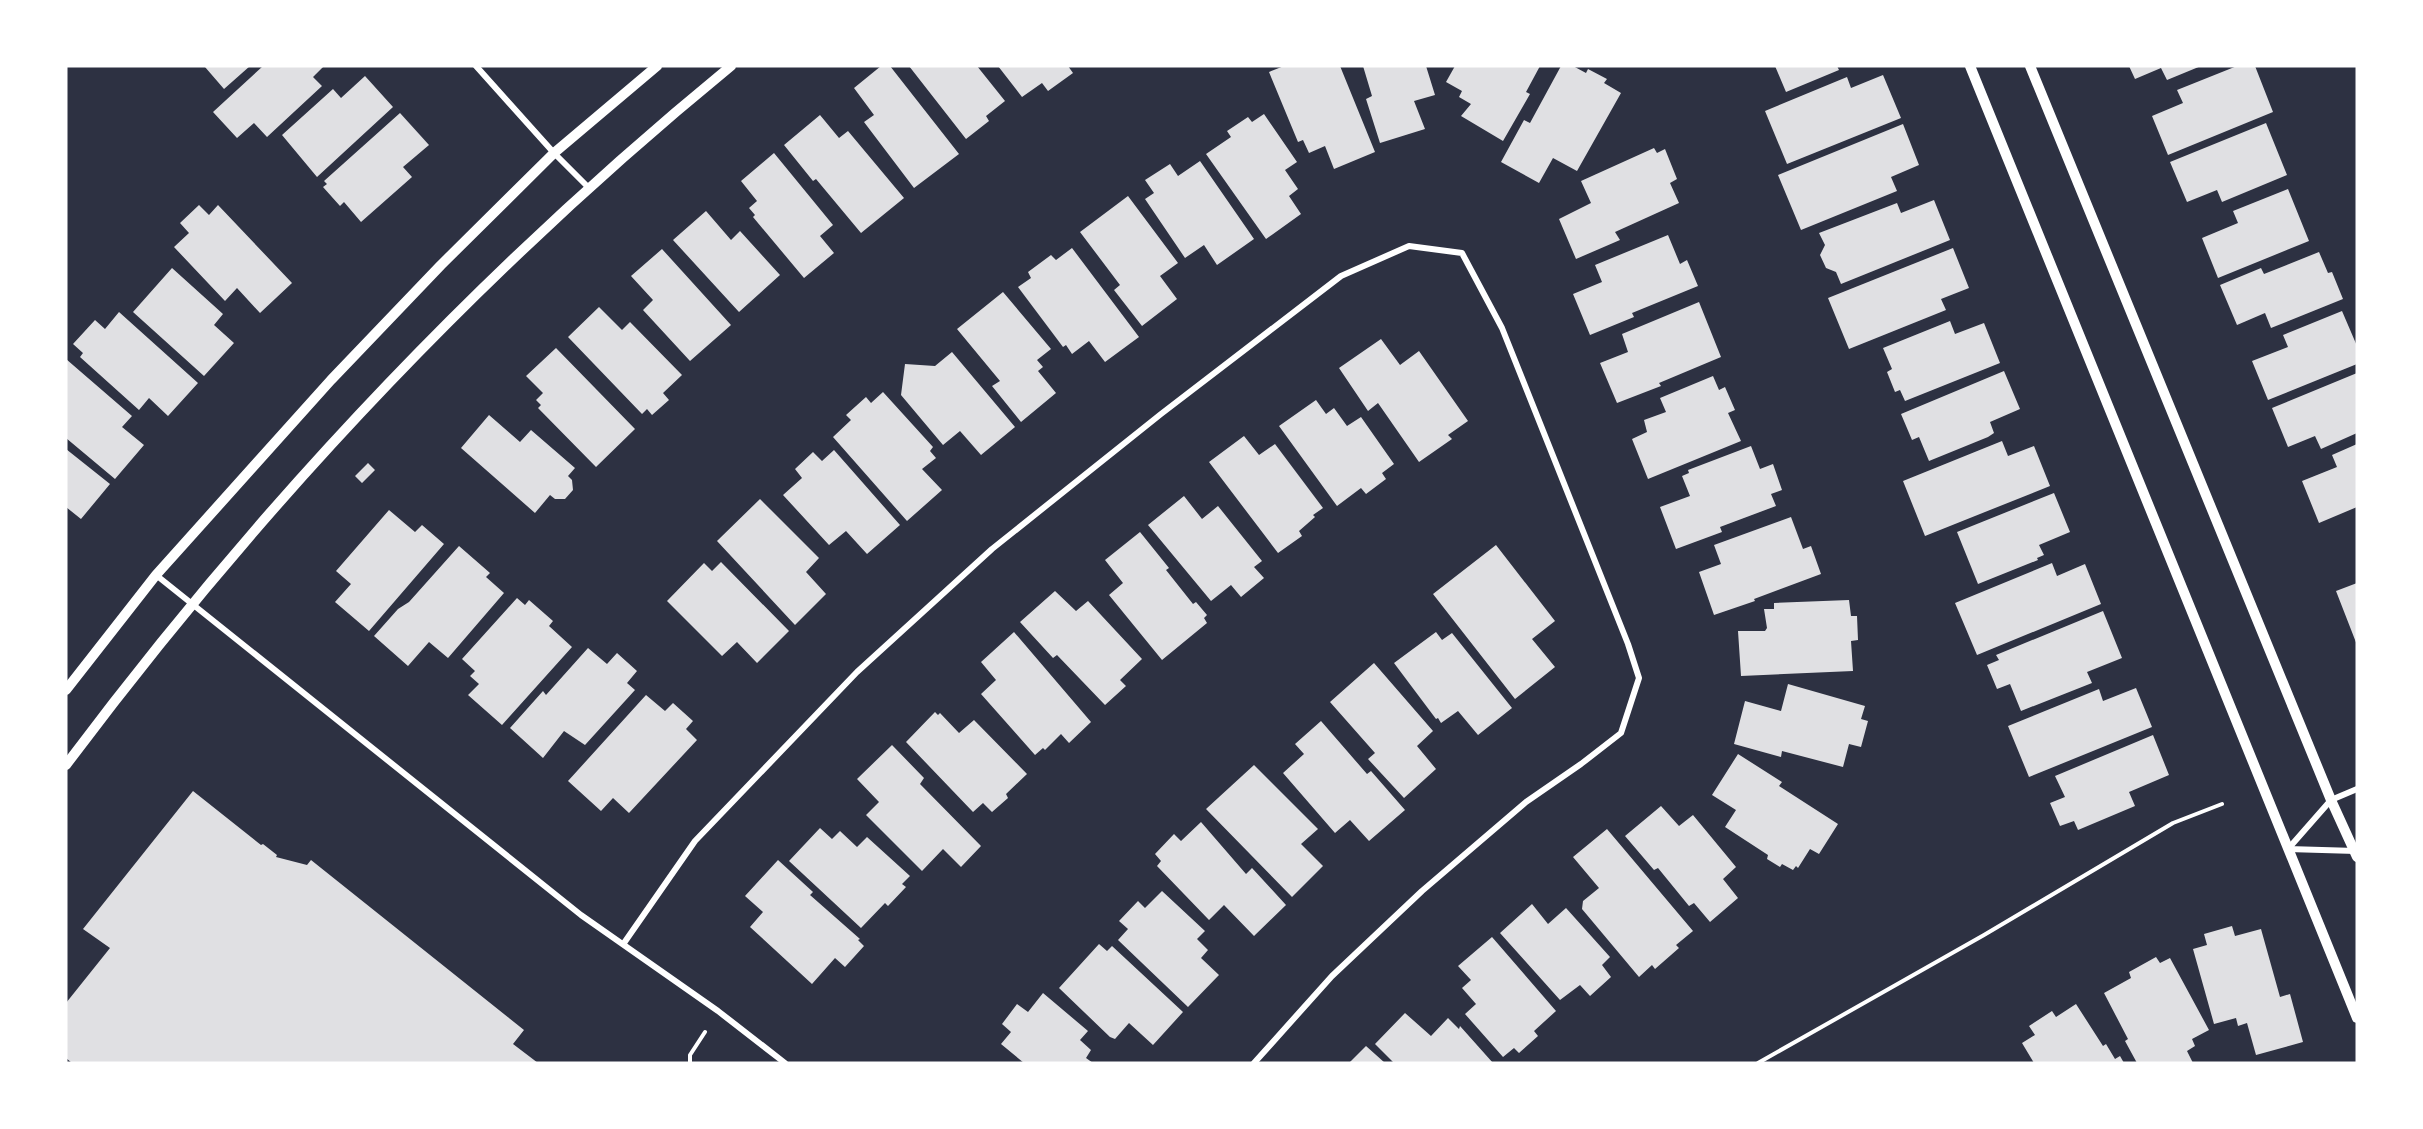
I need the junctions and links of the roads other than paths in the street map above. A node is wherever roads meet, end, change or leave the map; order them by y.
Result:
1 (476, 66) edge
2 (657, 66) edge
3 (731, 66) edge
4 (1971, 66) edge
5 (2030, 66) edge
6 (554, 153) junction
7 (590, 189) junction
8 (156, 575) junction
9 (194, 603) junction
10 (66, 690) edge
11 (66, 765) edge
12 (2357, 789) edge
13 (2331, 800) junction
14 (2288, 849) junction
15 (2356, 853) edge
16 (624, 943) junction
17 (2357, 1018) edge
18 (785, 1063) edge
19 (1254, 1063) edge

1 - 6 street
2 - 6 street
3 - 7 street
4 - 14 street
5 - 13 street
6 - 7 street
6 - 8 street
7 - 9 street
8 - 9 street
8 - 10 street
9 - 11 street
9 - 16 street
12 - 13 street
13 - 14 street
13 - 15 street
14 - 15 street
14 - 17 street
16 - 18 street
16 - 19 street

